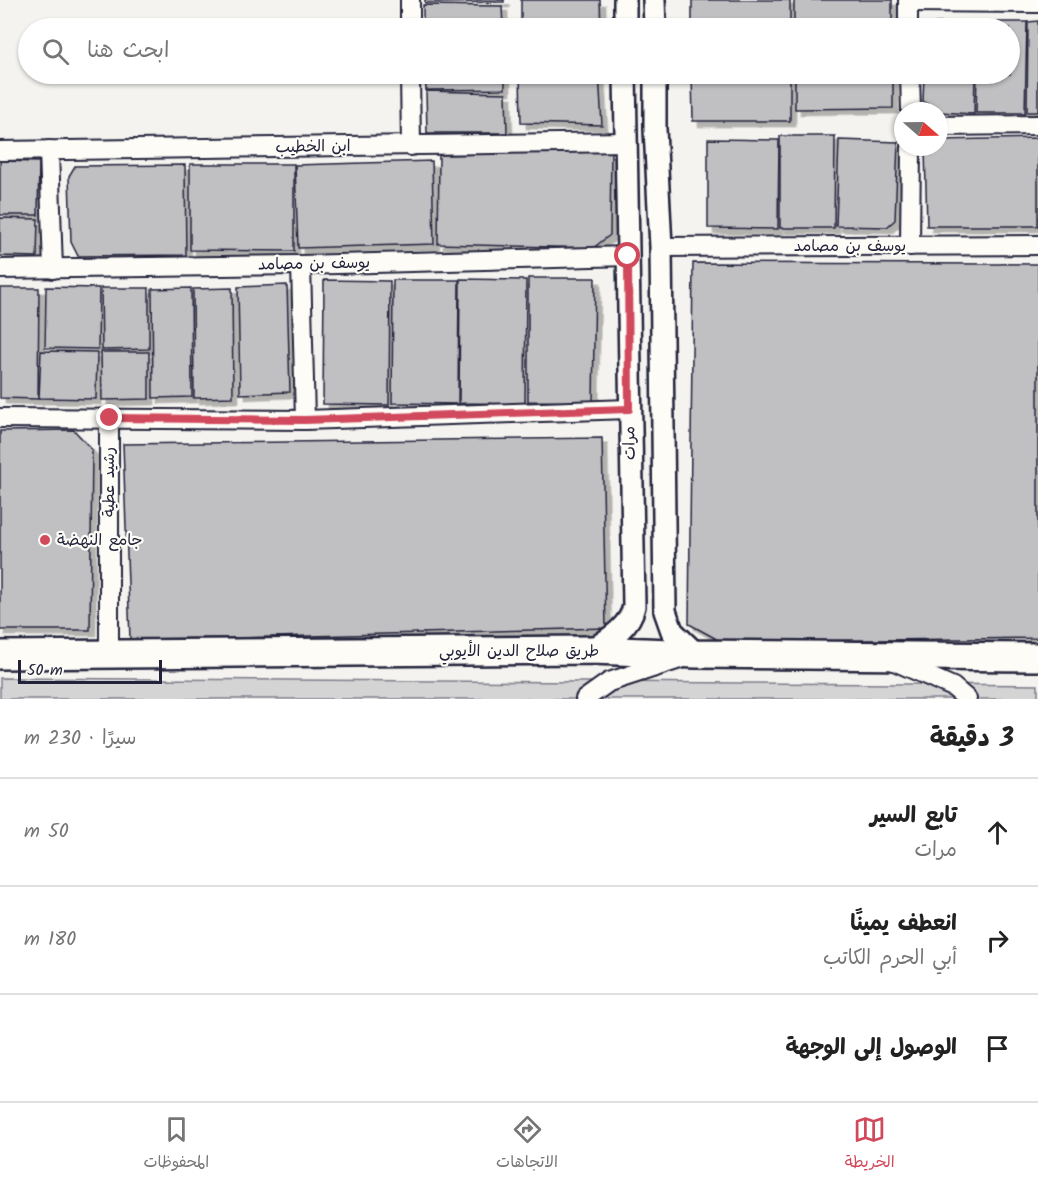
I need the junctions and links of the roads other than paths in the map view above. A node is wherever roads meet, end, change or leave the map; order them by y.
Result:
1 (410, 0) edge
2 (625, 0) edge
3 (654, 0) edge
4 (908, 1) edge
5 (1038, 3) edge
6 (410, 18) edge
7 (625, 18) edge
8 (655, 18) edge
9 (908, 18) edge
10 (410, 84) edge
11 (625, 84) edge
12 (655, 84) edge
13 (910, 84) edge
14 (911, 102) edge
15 (1038, 125) edge
16 (948, 126) edge
17 (626, 142) junction
18 (411, 146) junction
19 (49, 150) junction
20 (0, 151) edge
21 (911, 156) edge
22 (1038, 245) edge
23 (910, 246) junction
24 (661, 247) junction
25 (628, 256) junction
26 (301, 265) junction
27 (0, 269) edge
28 (53, 269) junction
29 (629, 409) junction
30 (0, 418) edge
31 (110, 418) junction
32 (305, 420) junction
33 (664, 553) junction
34 (632, 558) junction
35 (592, 650) junction
36 (696, 654) junction
37 (0, 655) edge
38 (109, 655) junction
39 (883, 656) junction
40 (1038, 657) edge
41 (585, 699) edge
42 (967, 699) edge

1 - 6 street
2 - 7 street
3 - 8 street
4 - 5 street
4 - 9 street
10 - 18 street
11 - 17 street, مرات
12 - 24 street, مرات
13 - 14 street
15 - 16 street
17 - 18 street, ابن الخطيب
17 - 25 street, مرات
18 - 19 street, ابن الخطيب
19 - 20 street, ابن الخطيب
19 - 28 street
21 - 23 street
22 - 23 street, يوسف بن مصامد
23 - 24 street, يوسف بن مصامد
24 - 33 street, مرات
25 - 26 street, يوسف بن مصامد
25 - 29 street, مرات
26 - 28 street, يوسف بن مصامد
26 - 32 street
27 - 28 street, يوسف بن مصامد
29 - 32 street
29 - 34 street, مرات
30 - 31 street
31 - 32 street
31 - 38 street, رشيد عطية
33 - 34 street
33 - 36 street, مرات
34 - 35 street, مرات
35 - 36 main road, طريق صلاح الدين الأيوبي
35 - 38 main road, طريق صلاح الدين الأيوبي
36 - 39 main road, طريق صلاح الدين الأيوبي
36 - 41 street
37 - 38 main road, طريق صلاح الدين الأيوبي
39 - 40 main road, طريق صلاح الدين الأيوبي
39 - 42 street

